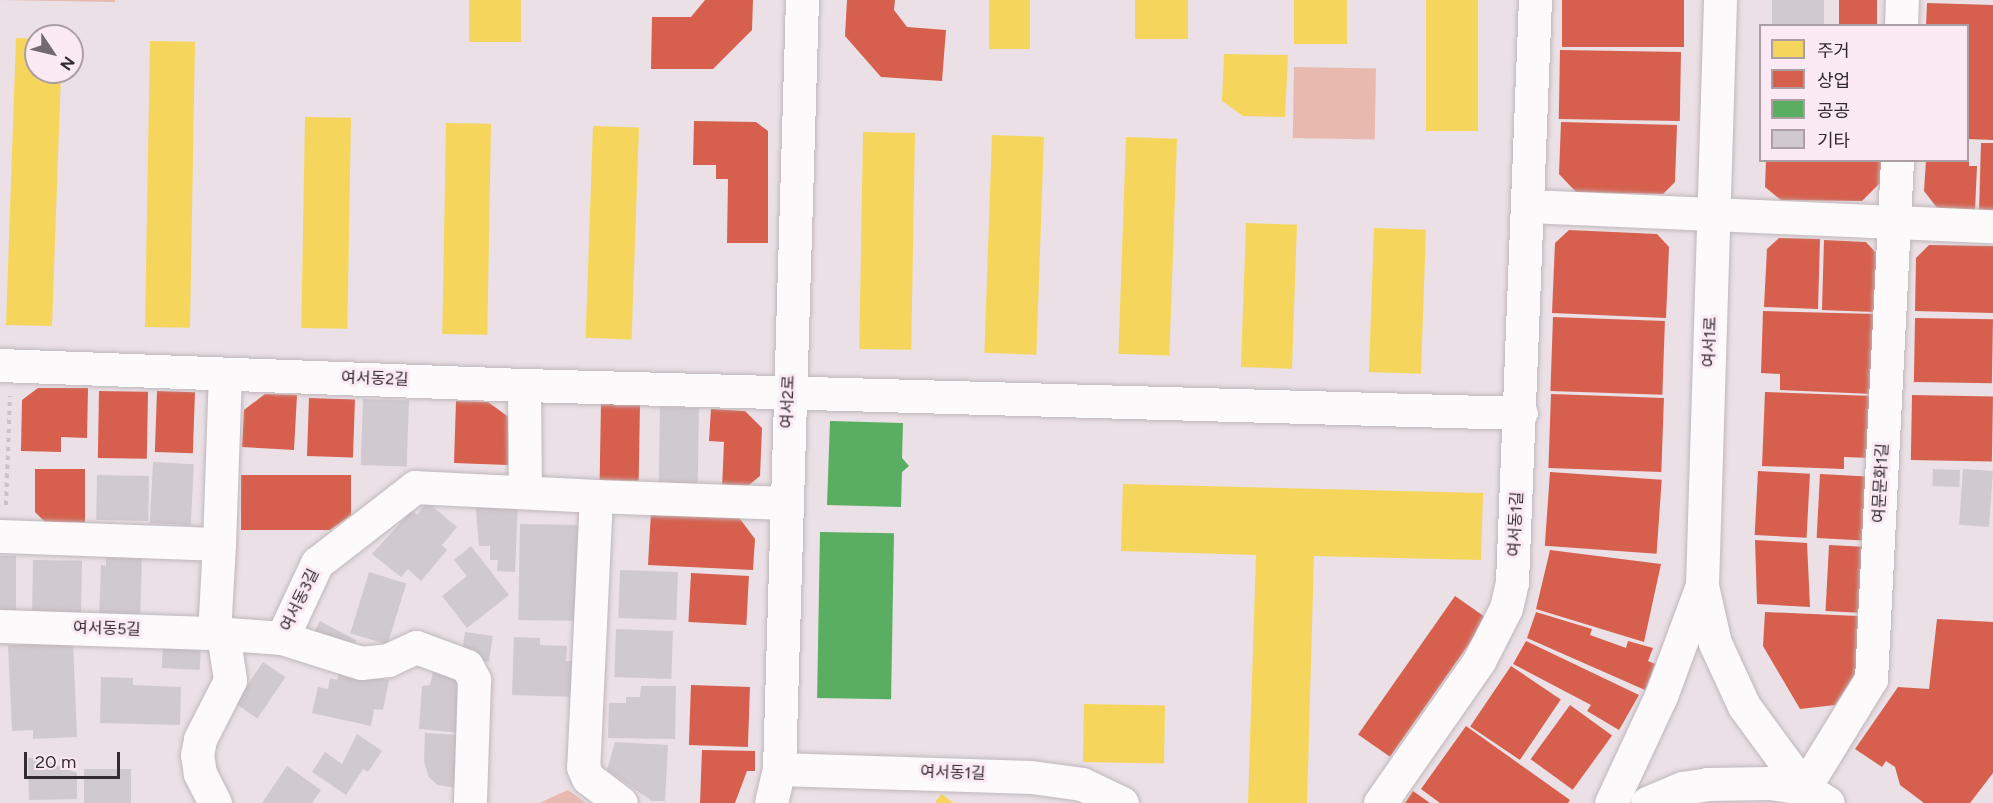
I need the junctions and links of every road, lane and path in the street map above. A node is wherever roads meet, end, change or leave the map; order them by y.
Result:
1 (802, 0) edge
2 (1535, 0) edge
3 (1720, 0) edge
4 (1902, 0) edge
5 (1901, 24) edge
6 (1897, 162) edge
7 (1528, 206) junction
8 (1714, 214) junction
9 (1895, 223) junction
10 (1993, 226) edge
11 (5, 365) edge
12 (225, 374) junction
13 (524, 384) junction
14 (788, 392) junction
15 (1521, 413) junction
16 (525, 491) junction
17 (596, 496) junction
18 (784, 503) junction
19 (2, 536) edge
20 (219, 544) junction
21 (1702, 586) junction
22 (0, 626) edge
23 (219, 633) junction
24 (282, 638) junction
25 (779, 769) junction
26 (1816, 795) edge
27 (215, 803) edge
28 (470, 803) edge
29 (621, 803) edge
30 (771, 803) edge
31 (1122, 803) edge
32 (1380, 803) edge
33 (1611, 803) edge
34 (1647, 803) edge

1 - 14 street, 여서2로
2 - 7 street, 여서동1길
3 - 8 street, 여서1로
4 - 5 street
6 - 9 street, 여문문화1길
7 - 8 street
7 - 15 street, 여서동1길
8 - 9 street
8 - 21 street, 여서1로
9 - 10 street
9 - 26 street, 여문문화1길
11 - 12 street, 여서동2길
11 - 19 path
12 - 13 street, 여서동2길
12 - 20 street
13 - 14 street, 여서동2길
13 - 16 street
14 - 15 street, 여서동2길
14 - 18 street, 여서2로
15 - 32 street, 여서동1길
16 - 17 street, 여서동3길
16 - 24 street, 여서동3길
17 - 18 street, 여서동3길
17 - 29 street
18 - 25 street, 여서2로
19 - 20 street
20 - 23 street
21 - 26 street, 여서1로
21 - 33 street
22 - 23 street, 여서동5길
23 - 24 street, 여서동3길
23 - 27 street
24 - 28 street
25 - 30 street, 여서2로
25 - 31 street, 여서동1길
26 - 34 street

